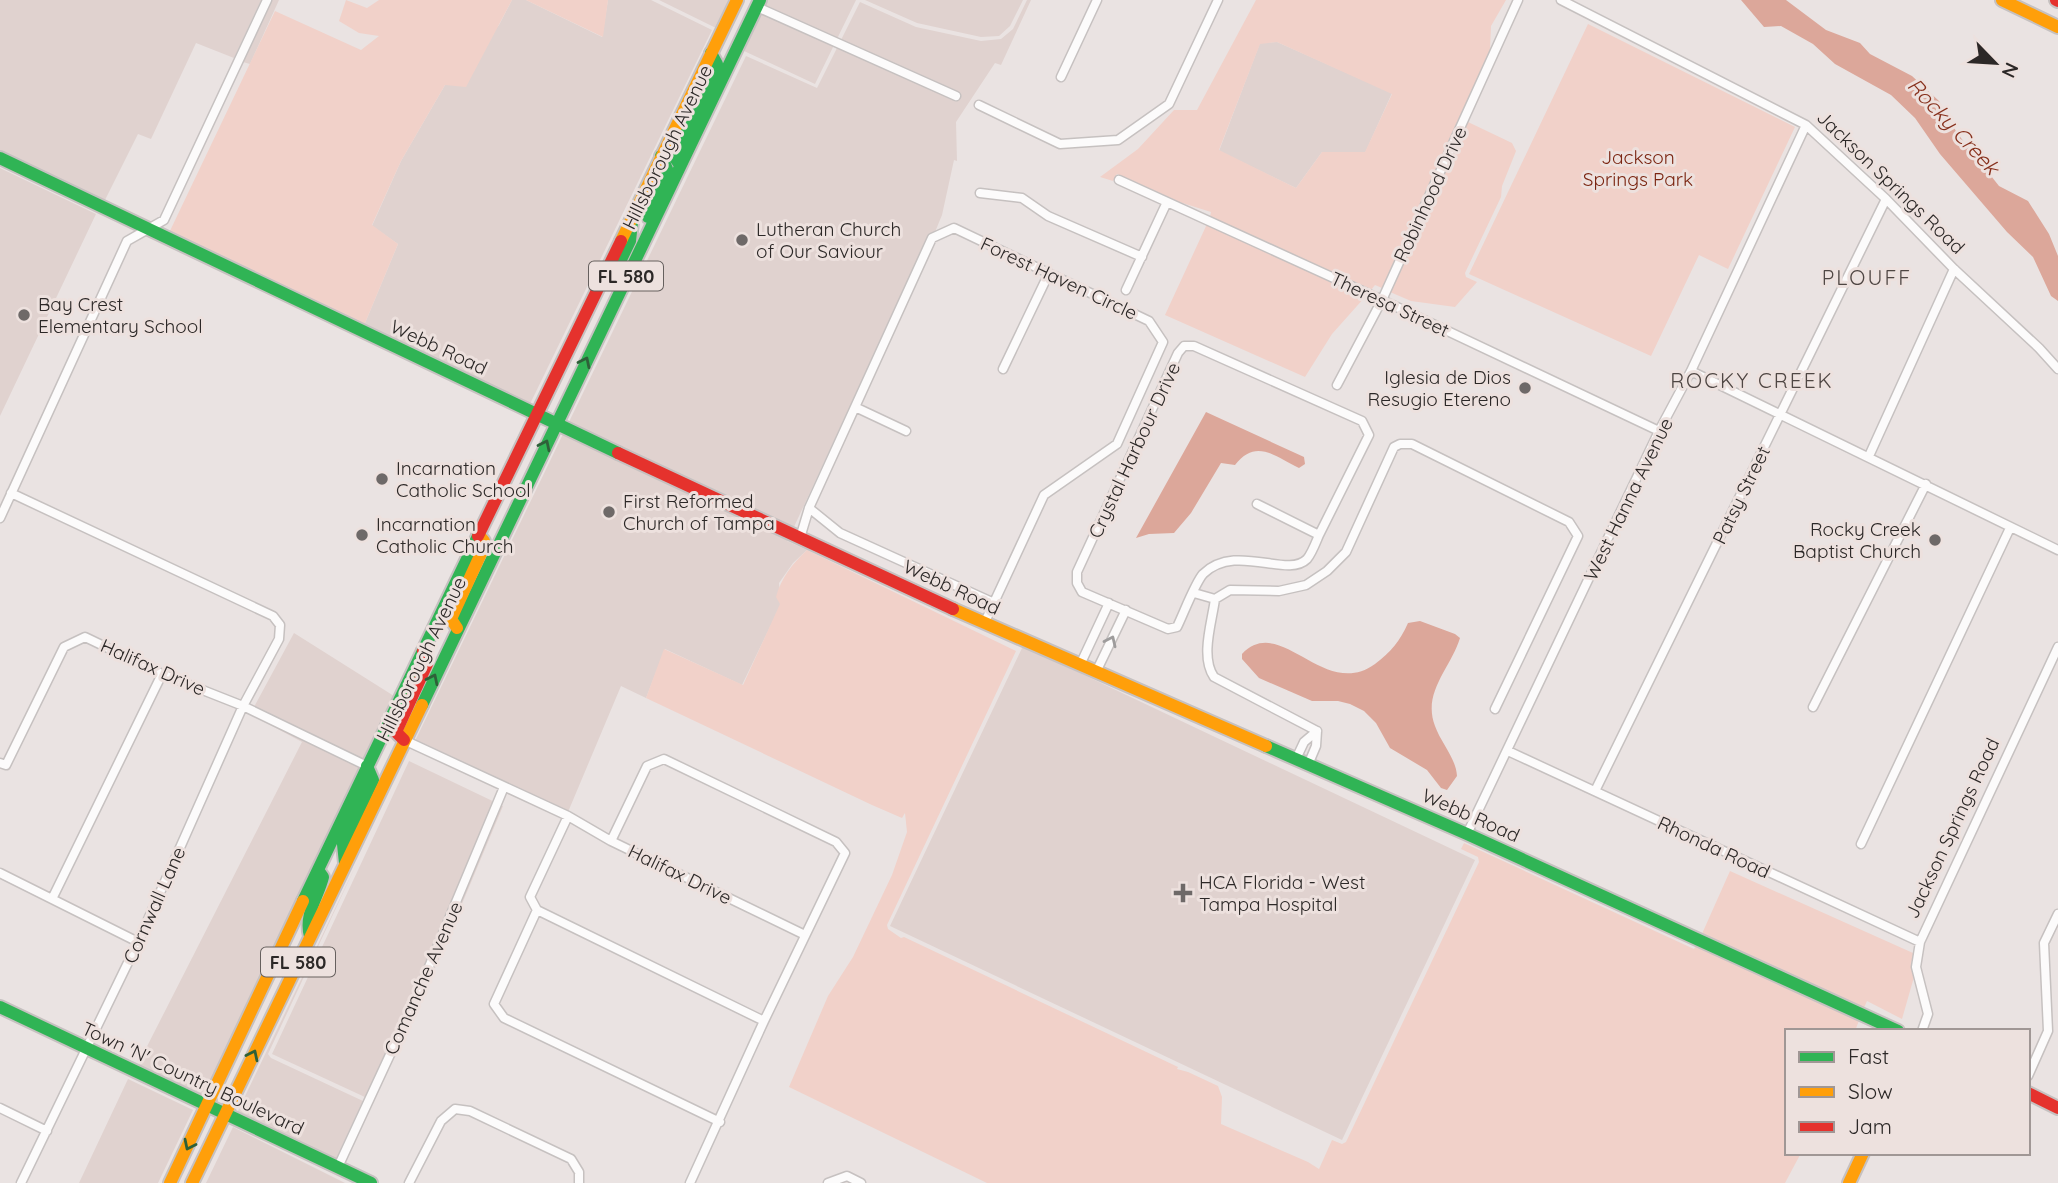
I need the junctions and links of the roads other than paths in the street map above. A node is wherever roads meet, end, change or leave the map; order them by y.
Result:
1 (267, 0) edge
2 (737, 0) edge
3 (1097, 0) edge
4 (1219, 0) edge
5 (1518, 0) edge
6 (1561, 0) edge
7 (2002, 0) edge
8 (756, 2) edge
9 (2019, 4) edge
10 (2058, 27) edge
11 (711, 53) junction
12 (1061, 77) dead end
13 (956, 96) dead end
14 (979, 105) dead end
15 (1806, 125) junction
16 (661, 156) junction
17 (0, 158) edge
18 (680, 165) junction
19 (1119, 180) dead end
20 (981, 194) dead end
21 (1886, 199) junction
22 (1167, 202) junction
23 (630, 218) junction
24 (148, 230) junction
25 (645, 238) junction
26 (1142, 257) junction
27 (1954, 269) junction
28 (1049, 273) junction
29 (624, 281) junction
30 (1126, 290) dead end
31 (1382, 300) junction
32 (1003, 369) dead end
33 (2058, 369) edge
34 (1691, 371) junction
35 (1337, 385) dead end
36 (855, 407) junction
37 (537, 414) junction
38 (1781, 414) junction
39 (555, 423) junction
40 (1659, 430) junction
41 (906, 431) dead end
42 (1869, 456) junction
43 (1926, 484) junction
44 (11, 494) junction
45 (1257, 504) dead end
46 (809, 508) junction
47 (0, 518) edge
48 (2010, 528) junction
49 (1319, 535) junction
50 (479, 536) junction
51 (800, 538) junction
52 (2058, 550) edge
53 (1194, 593) junction
54 (1215, 598) junction
55 (994, 603) junction
56 (1109, 603) junction
57 (1126, 610) junction
58 (985, 624) junction
59 (457, 628) junction
60 (2058, 647) edge
61 (423, 651) junction
62 (1080, 665) junction
63 (1096, 673) junction
64 (162, 674) junction
65 (243, 706) junction
66 (1813, 707) dead end
67 (1495, 709) dead end
68 (404, 740) junction
69 (1508, 751) junction
70 (1302, 762) junction
71 (0, 763) edge
72 (367, 766) junction
73 (505, 787) junction
74 (1595, 791) junction
75 (568, 816) junction
76 (1467, 834) junction
77 (611, 841) junction
78 (1861, 844) dead end
79 (345, 863) junction
80 (318, 870) junction
81 (0, 873) edge
82 (52, 899) junction
83 (537, 910) junction
84 (2058, 915) edge
85 (805, 935) junction
86 (310, 936) junction
87 (138, 942) junction
88 (1920, 942) junction
89 (0, 1007) edge
90 (764, 1021) junction
91 (1894, 1029) edge
92 (1923, 1029) edge
93 (87, 1049) junction
94 (2030, 1072) edge
95 (2030, 1094) edge
96 (207, 1106) junction
97 (0, 1108) edge
98 (2058, 1108) edge
99 (224, 1115) junction
100 (720, 1122) junction
101 (47, 1131) junction
102 (1862, 1155) edge
103 (338, 1167) junction
104 (21, 1183) edge
105 (170, 1183) edge
106 (192, 1183) edge
107 (371, 1183) edge
108 (409, 1183) edge
109 (579, 1183) edge
110 (690, 1183) edge
111 (828, 1183) edge
112 (861, 1183) edge
113 (1849, 1183) edge

1 - 24 street
2 - 11 main road, Hillsborough Avenue / FL 580
3 - 12 street
4 - 14 street
5 - 31 street, Robinhood Drive
6 - 15 street, Jackson Springs Road
7 - 9 main road
8 - 13 street
8 - 18 main road, Hillsborough Avenue / FL 580
9 - 10 main road
11 - 16 main road, Hillsborough Avenue / FL 580
11 - 18 main road
15 - 21 street, Jackson Springs Road
15 - 34 street, West Hanna Avenue
16 - 23 main road, Hillsborough Avenue / FL 580
16 - 25 main road
17 - 24 main road, Webb Road
18 - 25 main road, Hillsborough Avenue / FL 580
19 - 22 street, Theresa Street
20 - 26 street
21 - 27 street, Jackson Springs Road
21 - 38 street, Patsy Street
22 - 26 street
22 - 31 street, Theresa Street
23 - 29 main road
23 - 37 main road, Hillsborough Avenue / FL 580
24 - 37 main road, Webb Road
24 - 44 street
25 - 29 main road, Hillsborough Avenue / FL 580
26 - 30 street
27 - 33 street, Jackson Springs Road
27 - 42 street
28 - 32 street
28 - 36 street, Forest Haven Circle
28 - 55 street, Forest Haven Circle
39 -> 29 main road, Hillsborough Avenue / FL 580
31 - 35 street, Robinhood Drive
31 - 40 street, Theresa Street
34 - 38 street
34 - 40 street, West Hanna Avenue
36 - 41 street
36 - 46 street, Forest Haven Circle
37 - 39 main road, Webb Road
37 - 50 main road, Hillsborough Avenue / FL 580
38 - 42 street
38 - 74 street, Patsy Street
39 - 51 main road, Webb Road
59 -> 39 main road, Hillsborough Avenue / FL 580
40 - 69 street, West Hanna Avenue
42 - 43 street
43 - 48 street
43 - 66 street
44 - 47 street
44 - 65 street, Cornwall Lane
45 - 49 street
46 - 51 street, Forest Haven Circle
46 - 55 street
48 - 52 street
48 - 78 street
49 - 53 street, Crystal Harbour Drive
49 - 56 street, Crystal Harbour Drive
50 - 59 main road
50 - 61 main road, Hillsborough Avenue / FL 580
51 - 58 main road, Webb Road
53 - 54 street
53 - 57 street, Crystal Harbour Drive
54 - 67 street
54 - 70 street
55 - 58 street, Forest Haven Circle
56 - 57 street, Crystal Harbour Drive
56 - 62 street
63 -> 57 street
58 - 62 main road, Webb Road
68 -> 59 main road, Hillsborough Avenue / FL 580
60 - 88 street, Jackson Springs Road
61 - 68 main road
61 - 72 main road, Hillsborough Avenue / FL 580
62 - 63 main road, Webb Road
63 - 70 main road, Webb Road
64 - 65 street, Halifax Drive
64 - 71 street, Halifax Drive
64 - 82 street
65 - 72 street, Halifax Drive
65 - 87 street, Cornwall Lane
68 - 73 street, Halifax Drive
68 - 79 main road, Hillsborough Avenue / FL 580
69 - 74 street, Rhonda Road
69 - 76 street, West Hanna Avenue
70 - 76 main road, Webb Road
72 - 79 main road
72 - 80 main road, Hillsborough Avenue / FL 580
73 - 75 street, Halifax Drive
73 - 103 street, Comanche Avenue
74 - 88 street, Rhonda Road
75 - 77 street, Halifax Drive
75 - 83 street
76 - 91 main road, Webb Road
77 - 85 street, Halifax Drive
77 - 85 street
79 - 86 main road, Hillsborough Avenue / FL 580
80 - 86 main road
80 - 96 main road, Hillsborough Avenue / FL 580
81 - 82 street
82 - 87 street
83 - 90 street
83 - 100 street
84 - 94 street
85 - 90 street
99 -> 86 main road, Hillsborough Avenue / FL 580
87 - 93 street, Cornwall Lane
88 - 92 street, Jackson Springs Road
89 - 93 main road, Town 'N' Country Boulevard
90 - 100 street
93 - 96 main road, Town 'N' Country Boulevard
93 - 101 street, Cornwall Lane
95 - 98 main road
96 - 99 main road, Town 'N' Country Boulevard
96 -> 105 main road, Hillsborough Avenue / FL 580
97 - 101 street
99 - 103 main road, Town 'N' Country Boulevard
99 - 106 main road, Hillsborough Avenue / FL 580
100 - 110 street
101 - 104 street, Cornwall Lane
102 - 113 main road
103 - 107 main road, Town 'N' Country Boulevard
108 - 109 street
111 - 112 street

